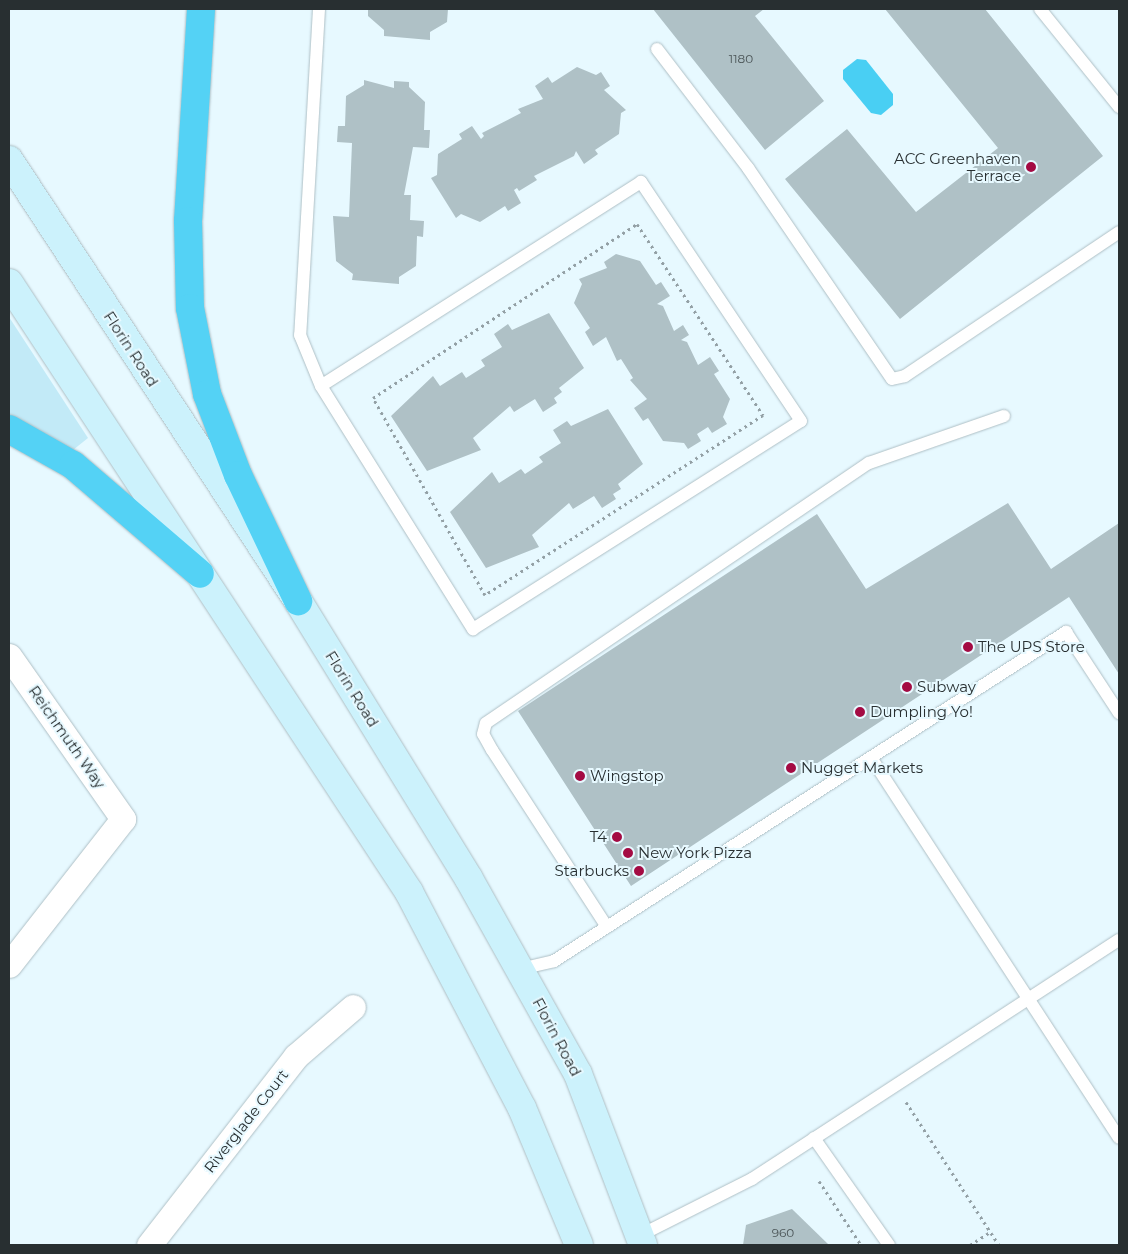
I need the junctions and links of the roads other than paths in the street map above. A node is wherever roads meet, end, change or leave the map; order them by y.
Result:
1 (201, 9) edge
2 (319, 9) edge
3 (1040, 9) edge
4 (657, 49) dead end
5 (1119, 106) edge
6 (9, 160) edge
7 (1119, 232) edge
8 (9, 283) edge
9 (321, 386) junction
10 (1004, 416) dead end
11 (9, 429) edge
12 (200, 574) junction
13 (298, 601) junction
14 (9, 656) edge
15 (1119, 713) edge
16 (872, 759) junction
17 (607, 927) junction
18 (1119, 940) edge
19 (9, 965) edge
20 (520, 970) junction
21 (1028, 999) junction
22 (354, 1007) dead end
23 (814, 1138) junction
24 (1119, 1138) edge
25 (641, 1240) edge
26 (149, 1245) edge
27 (579, 1245) edge
28 (889, 1245) edge

1 - 13 highway
2 - 9 lane
3 - 5 lane
4 - 7 lane
6 - 13 main road, Florin Road
8 - 12 main road
9 - 9 lane
10 - 17 lane
11 - 12 highway
12 - 27 main road
13 - 20 main road, Florin Road
14 - 19 street, Reichmuth Way
15 - 16 lane
16 - 17 lane
16 - 21 lane
17 - 20 lane
18 - 21 lane
20 - 25 main road, Florin Road
21 - 23 lane
21 - 24 lane
22 - 26 street, Riverglade Court
23 - 25 lane
23 - 28 lane

